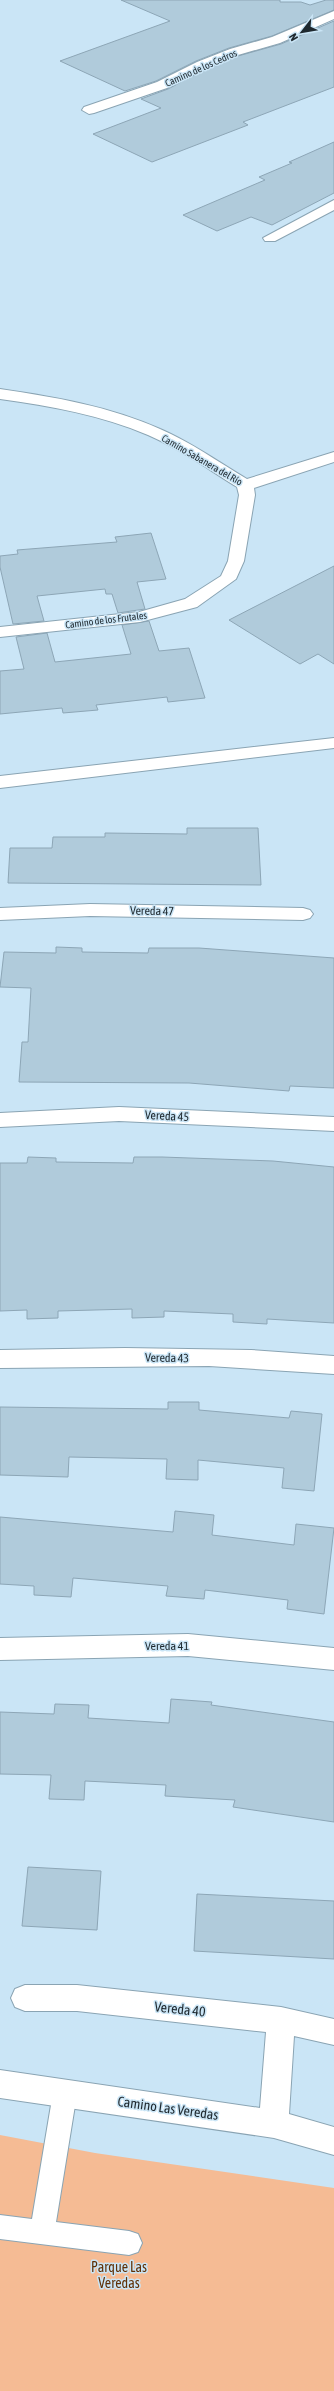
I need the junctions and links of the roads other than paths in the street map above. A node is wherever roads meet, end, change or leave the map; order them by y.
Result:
1 (334, 15) edge
2 (89, 110) dead end
3 (334, 204) edge
4 (270, 238) dead end
5 (0, 394) edge
6 (334, 457) edge
7 (245, 485) junction
8 (0, 632) edge
9 (334, 743) edge
10 (0, 782) edge
11 (0, 914) edge
12 (303, 914) dead end
13 (0, 1120) edge
14 (334, 1124) edge
15 (0, 1359) edge
16 (334, 1365) edge
17 (0, 1649) edge
18 (334, 1659) edge
19 (25, 1998) dead end
20 (281, 2020) junction
21 (334, 2032) edge
22 (0, 2084) edge
23 (65, 2093) junction
24 (274, 2124) junction
25 (334, 2141) edge
26 (0, 2226) edge
27 (42, 2232) junction
28 (129, 2243) dead end

1 - 2 street, Camino de los Cedros
3 - 4 street
5 - 7 street, Camino Sabanera del Río
6 - 7 street, Camino Sabanera del Río
7 - 8 street, Camino de los Frutales
9 - 10 street
11 - 12 street, Vereda 47
13 - 14 street, Vereda 45
15 - 16 street, Vereda 43
17 - 18 street, Vereda 41
19 - 20 street, Vereda 40
20 - 21 street, Vereda 40
20 - 24 street
22 - 23 street, Camino Las Veredas
23 - 24 street, Camino Las Veredas
23 - 27 lane
24 - 25 street, Camino Las Veredas
26 - 27 lane
27 - 28 lane

